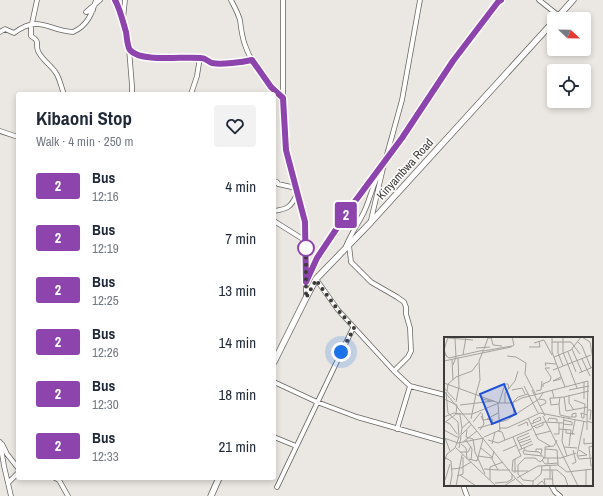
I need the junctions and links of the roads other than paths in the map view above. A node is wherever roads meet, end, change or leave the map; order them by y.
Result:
1 (37, 0) edge
2 (96, 0) edge
3 (100, 0) edge
4 (115, 0) edge
5 (125, 0) edge
6 (231, 0) edge
7 (283, 0) edge
8 (420, 0) edge
9 (539, 0) edge
10 (573, 0) edge
11 (499, 1) edge
12 (94, 7) junction
13 (550, 12) edge
14 (562, 12) edge
15 (32, 23) junction
16 (124, 26) junction
17 (547, 29) edge
18 (0, 32) edge
19 (129, 49) junction
20 (200, 57) junction
21 (252, 60) junction
22 (63, 92) edge
23 (132, 92) edge
24 (192, 92) edge
25 (283, 98) junction
26 (0, 131) edge
27 (16, 136) edge
28 (384, 162) junction
29 (276, 182) edge
30 (296, 188) junction
31 (298, 193) junction
32 (276, 211) edge
33 (371, 222) junction
34 (276, 223) edge
35 (306, 242) junction
36 (348, 247) junction
37 (316, 280) junction
38 (306, 282) junction
39 (306, 298) junction
40 (354, 328) junction
41 (276, 358) edge
42 (394, 371) junction
43 (276, 383) edge
44 (410, 386) junction
45 (444, 395) edge
46 (317, 402) junction
47 (397, 428) junction
48 (276, 438) edge
49 (0, 441) edge
50 (444, 442) edge
51 (296, 446) junction
52 (16, 465) edge
53 (16, 475) edge
54 (59, 480) edge
55 (218, 480) edge
56 (8, 483) junction
57 (464, 486) edge
58 (551, 486) edge
59 (277, 487) dead end
60 (11, 496) edge
61 (68, 496) edge
62 (211, 496) edge
63 (463, 496) edge
64 (467, 496) edge
65 (560, 496) edge

1 - 15 street
2 - 12 street
3 - 12 street
4 - 16 street
5 - 16 street
6 - 21 street
7 - 25 street
8 - 28 street
9 - 13 street
10 - 14 street, Kinyambwa Road
11 - 28 street
12 - 15 street
15 - 18 street
15 - 22 street
16 - 19 street
17 - 33 street, Kinyambwa Road
19 - 20 street
19 - 23 street
20 - 21 street
20 - 24 street
21 - 25 street
25 - 30 street
26 - 27 street
28 - 33 street
28 - 36 street
28 - 38 street
29 - 30 street
30 - 31 street
31 - 32 street
31 - 35 street
33 - 36 street, Kinyambwa Road
34 - 35 street
35 - 38 street
36 - 37 street, Kinyambwa Road
36 - 42 street
37 - 39 street, Kinyambwa Road
37 - 40 street
38 - 39 street
39 - 41 street, Kinyambwa Road
40 - 42 street
40 - 46 street
42 - 44 street
43 - 46 street
44 - 45 street
44 - 47 street
46 - 47 street
46 - 51 street
47 - 50 street
48 - 51 street
49 - 52 street
49 - 56 street
51 - 59 street
53 - 56 street
54 - 61 street
55 - 62 street
56 - 60 street
57 - 63 street
57 - 64 street
58 - 65 street

